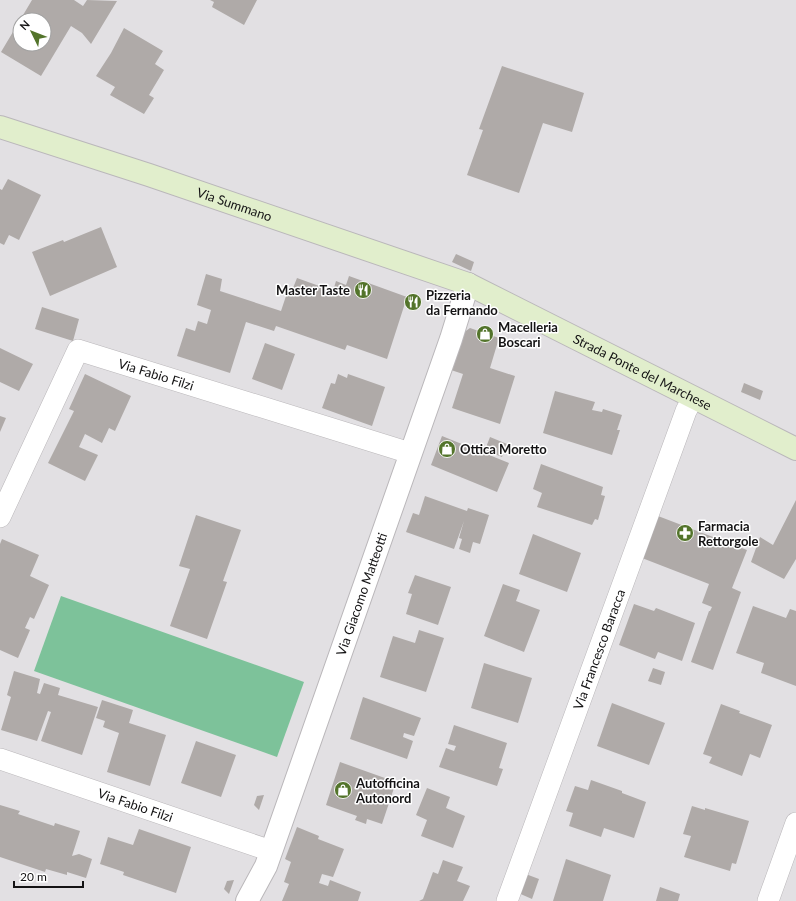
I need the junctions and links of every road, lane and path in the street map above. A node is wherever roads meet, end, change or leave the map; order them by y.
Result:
1 (0, 127) edge
2 (468, 284) junction
3 (693, 398) junction
4 (796, 449) edge
5 (410, 453) junction
6 (0, 517) edge
7 (0, 759) edge
8 (796, 823) edge
9 (271, 851) junction
10 (247, 901) edge
11 (507, 901) edge
12 (768, 901) edge

1 - 2 main road, Via Summano
2 - 3 main road, Strada Ponte del Marchese
2 - 5 street, Via Giacomo Matteotti
3 - 4 main road, Strada Ponte del Marchese
3 - 11 street, Via Francesco Baracca
5 - 6 street, Via Fabio Filzi
5 - 9 street, Via Giacomo Matteotti
7 - 9 street, Via Fabio Filzi
8 - 12 street
9 - 10 street, Via Giacomo Matteotti

